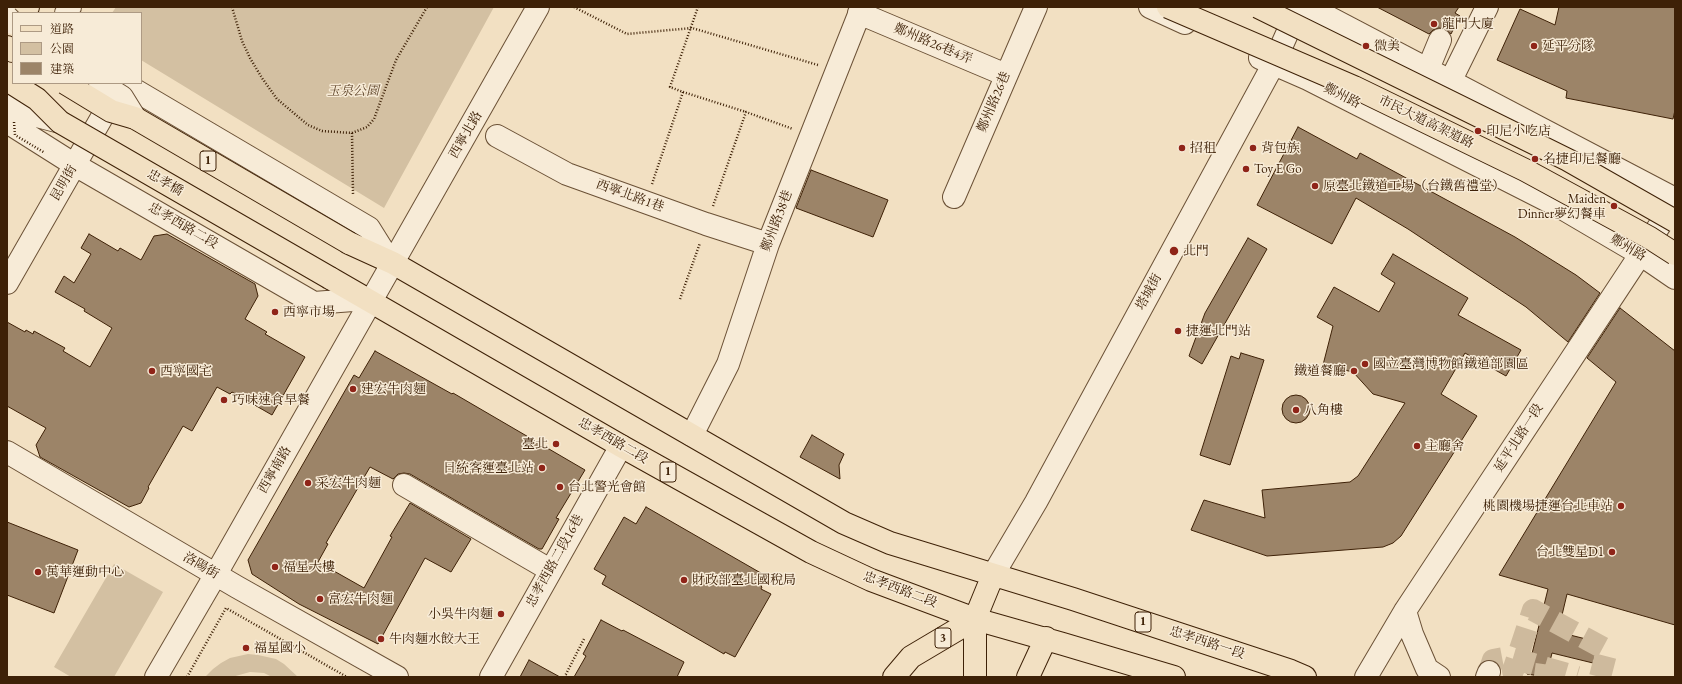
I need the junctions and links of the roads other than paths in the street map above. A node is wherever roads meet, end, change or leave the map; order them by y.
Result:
1 (538, 7) edge
2 (1034, 7) edge
3 (1151, 7) edge
4 (1169, 7) edge
5 (1258, 7) edge
6 (1299, 7) edge
7 (1309, 7) edge
8 (1487, 7) edge
9 (861, 10) edge
10 (1189, 16) edge
11 (1354, 16) dead end
12 (1242, 39) junction
13 (1440, 40) dead end
14 (1273, 65) junction
15 (1421, 70) junction
16 (1006, 75) junction
17 (1451, 80) junction
18 (7, 81) edge
19 (67, 84) edge
20 (102, 84) edge
21 (122, 84) edge
22 (125, 84) edge
23 (1474, 92) junction
24 (9, 116) edge
25 (135, 118) junction
26 (60, 122) junction
27 (497, 136) dead end
28 (1513, 141) dead end
29 (75, 165) junction
30 (954, 197) dead end
31 (1675, 200) edge
32 (1560, 207) junction
33 (1628, 213) dead end
34 (1675, 221) edge
35 (768, 244) junction
36 (1640, 254) junction
37 (1675, 254) edge
38 (391, 262) junction
39 (330, 278) joint
40 (1675, 278) edge
41 (7, 283) edge
42 (369, 300) junction
43 (692, 435) junction
44 (621, 446) junction
45 (7, 452) edge
46 (7, 459) edge
47 (404, 485) dead end
48 (138, 529) junction
49 (550, 570) junction
50 (216, 574) junction
51 (993, 575) junction
52 (1405, 611) junction
53 (975, 619) junction
54 (1046, 638) junction
55 (908, 667) edge
56 (156, 677) edge
57 (397, 677) edge
58 (491, 677) edge
59 (894, 677) edge
60 (975, 677) edge
61 (1028, 677) edge
62 (1174, 677) edge
63 (1305, 677) edge
64 (1366, 677) edge
65 (1439, 677) edge

1 - 38 street, 西寧北路
2 - 16 street, 鄭州路26巷
3 - 10 street, 鄭州路
4 - 10 street
4 - 12 main road, 市民大道高架道路, bridge
5 - 34 main road, bridge
6 - 14 street, 塔城街
7 - 15 street
8 - 17 street
9 - 16 street, 鄭州路26巷4弄
9 - 35 street, 鄭州路38巷
10 - 12 main road, bridge
10 - 14 street, 鄭州路
11 - 15 street
12 - 37 main road, 市民大道高架道路, bridge
13 - 15 street
14 - 32 street, 鄭州路
14 - 51 street, 塔城街
15 - 17 street
16 - 30 street, 鄭州路26巷
17 - 23 street
18 - 26 main road, 忠孝橋 / 1, bridge
19 - 25 main road, 1, bridge
20 - 25 street, bridge
21 - 29 street, 昆明街
22 - 38 street
23 - 28 street
23 - 31 street
24 - 26 street
24 - 29 street, 忠孝西路二段
25 - 38 main road, 1, bridge
26 - 39 main road, 忠孝橋 / 1, bridge
27 - 35 street, 西寧北路1巷
29 - 41 street, 昆明街
29 - 42 street, 忠孝西路二段
31 - 36 street, 延平北路一段
32 - 33 street
32 - 36 street, 鄭州路
35 - 43 street, 鄭州路38巷
36 - 40 street, 鄭州路
36 - 52 street, 延平北路一段
38 - 42 street, 西寧南路
38 - 43 main road, 1
39 - 42 main road, 忠孝西路二段 / 1
42 - 44 main road, 忠孝西路二段 / 1
42 - 50 street, 西寧南路
43 - 51 main road, 1
44 - 49 street, 忠孝西路二段16巷
44 - 53 main road, 忠孝西路二段 / 1
45 - 48 street, 洛陽街
46 - 48 street
47 - 49 street
48 - 50 street, 洛陽街
49 - 58 street, 忠孝西路二段16巷
50 - 56 street, 西寧南路
50 - 57 street, 洛陽街
51 - 53 main road
51 - 63 main road, 忠孝西路一段 / 1
52 - 64 street, 延平北路一段
52 - 65 street
53 - 54 main road, 1
53 - 55 main road, 3
53 - 60 main road
54 - 61 main road
54 - 62 main road, 1
55 - 59 main road, 3

